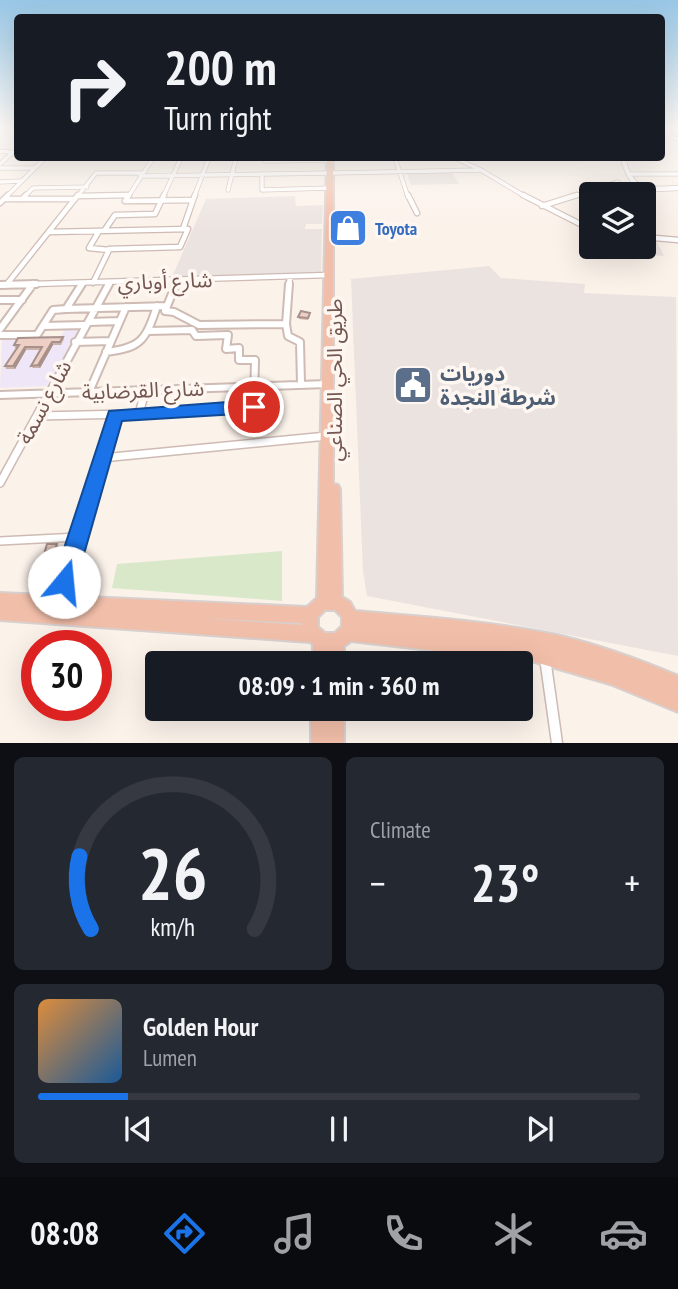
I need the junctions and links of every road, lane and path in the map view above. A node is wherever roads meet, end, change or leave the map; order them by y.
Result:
1 (41, 162) edge
2 (150, 162) edge
3 (179, 162) edge
4 (207, 162) edge
5 (235, 162) edge
6 (265, 162) edge
7 (291, 162) edge
8 (331, 162) edge
9 (397, 162) edge
10 (463, 162) edge
11 (624, 162) edge
12 (0, 166) edge
13 (35, 168) junction
14 (481, 170) junction
15 (399, 172) junction
16 (291, 173) junction
17 (332, 173) junction
18 (263, 174) junction
19 (628, 174) junction
20 (678, 174) edge
21 (141, 175) junction
22 (201, 175) junction
23 (232, 175) junction
24 (172, 176) junction
25 (22, 181) junction
26 (0, 182) edge
27 (87, 187) junction
28 (330, 188) junction
29 (678, 188) edge
30 (228, 190) dead end
31 (579, 194) edge
32 (127, 197) junction
33 (77, 198) junction
34 (22, 199) junction
35 (193, 200) junction
36 (161, 201) junction
37 (1, 202) edge
38 (542, 206) junction
39 (417, 213) dead end
40 (115, 215) junction
41 (579, 224) edge
42 (183, 229) junction
43 (102, 231) junction
44 (49, 232) junction
45 (656, 238) edge
46 (678, 240) edge
47 (109, 249) junction
48 (329, 275) junction
49 (290, 277) junction
50 (177, 281) junction
51 (93, 283) junction
52 (109, 283) junction
53 (33, 284) junction
54 (82, 284) junction
55 (4, 285) edge
56 (0, 300) edge
57 (22, 300) junction
58 (157, 306) junction
59 (167, 306) junction
60 (98, 307) junction
61 (126, 307) junction
62 (66, 309) junction
63 (120, 321) junction
64 (86, 323) junction
65 (199, 324) junction
66 (286, 324) junction
67 (43, 326) junction
68 (0, 329) edge
69 (192, 330) junction
70 (148, 331) junction
71 (0, 335) edge
72 (111, 341) junction
73 (75, 342) junction
74 (106, 352) junction
75 (301, 384) junction
76 (328, 384) junction
77 (255, 385) junction
78 (145, 390) junction
79 (89, 392) junction
80 (50, 393) junction
81 (0, 395) edge
82 (139, 414) junction
83 (115, 415) junction
84 (38, 416) junction
85 (327, 436) junction
86 (102, 458) junction
87 (0, 483) edge
88 (78, 537) junction
89 (0, 541) edge
90 (0, 600) edge
91 (329, 602) junction
92 (58, 604) junction
93 (0, 611) edge
94 (311, 615) junction
95 (333, 633) junction
96 (326, 651) edge
97 (334, 651) edge
98 (544, 656) junction
99 (678, 685) edge
100 (678, 703) edge
101 (320, 721) edge
102 (335, 721) edge
103 (320, 743) edge
104 (335, 743) edge
105 (557, 743) edge

1 - 13 street
2 - 21 street
3 - 24 street
4 - 22 street
5 - 23 street
6 - 18 street
7 - 16 street
8 - 17 highway
9 - 15 street
10 - 14 street
11 - 19 street
12 - 13 street
13 - 25 street
14 - 15 street
14 - 38 street
15 - 17 street
15 - 39 street
16 - 17 street
16 - 18 street
17 - 28 highway
17 - 91 highway, طريق الحي الصناعي
18 - 23 street
18 - 28 street
19 - 20 street
19 - 29 street
21 - 24 street
21 - 27 street
21 - 32 street
22 - 23 street
22 - 24 street
22 - 35 street
23 - 30 street
24 - 36 street
25 - 26 street
25 - 37 street
27 - 33 street
27 - 34 street
28 - 48 highway
31 - 38 street
32 - 33 street
32 - 36 street
32 - 40 street
33 - 34 street
33 - 44 street
34 - 37 street
35 - 36 street
35 - 42 street
36 - 40 street
38 - 41 street
40 - 43 street
42 - 43 street
42 - 47 street
43 - 44 street
43 - 47 street
44 - 55 street
45 - 46 street
47 - 51 street
48 - 49 street, شارع أوباري
48 - 76 highway
49 - 50 street, شارع أوباري
49 - 66 street
50 - 52 street, شارع أوباري
50 - 59 street
51 - 52 street, شارع أوباري
51 - 54 street, شارع أوباري
52 - 60 street, شارع نسمة
53 - 54 street, شارع أوباري
53 - 55 street, شارع أوباري
53 - 57 street
54 - 62 street
56 - 57 street
57 - 68 street
58 - 59 street
58 - 61 street
58 - 70 street
59 - 65 street
60 - 61 street
60 - 62 street
60 - 64 street, شارع نسمة
61 - 63 street
62 - 67 street
63 - 64 street
63 - 72 street
64 - 67 street
64 - 73 street, شارع نسمة
65 - 66 street
65 - 69 street
66 - 75 street
67 - 71 street
69 - 70 street
69 - 77 street
70 - 74 street
72 - 73 street
72 - 74 street
73 - 80 street, شارع نسمة
74 - 79 street
75 - 76 street, شارع القرضابية
75 - 77 street, شارع القرضابية
76 - 85 highway
77 - 78 street, شارع القرضابية
77 - 82 street
78 - 79 street, شارع القرضابية
78 - 82 street
79 - 80 street, شارع القرضابية
80 - 81 street, شارع القرضابية
80 - 84 street, شارع نسمة
82 - 83 street
83 - 84 street
83 - 86 street
84 - 87 street, شارع نسمة
85 - 86 street
85 - 91 highway
86 - 88 street
88 - 89 street
88 - 92 street
90 - 92 highway
91 - 94 highway
91 - 95 highway
92 - 94 highway
93 - 95 highway
94 - 95 highway
95 - 96 highway
95 - 97 highway
95 - 98 highway
95 - 99 highway
98 - 100 highway
98 - 105 street
101 - 103 highway
102 - 104 highway

